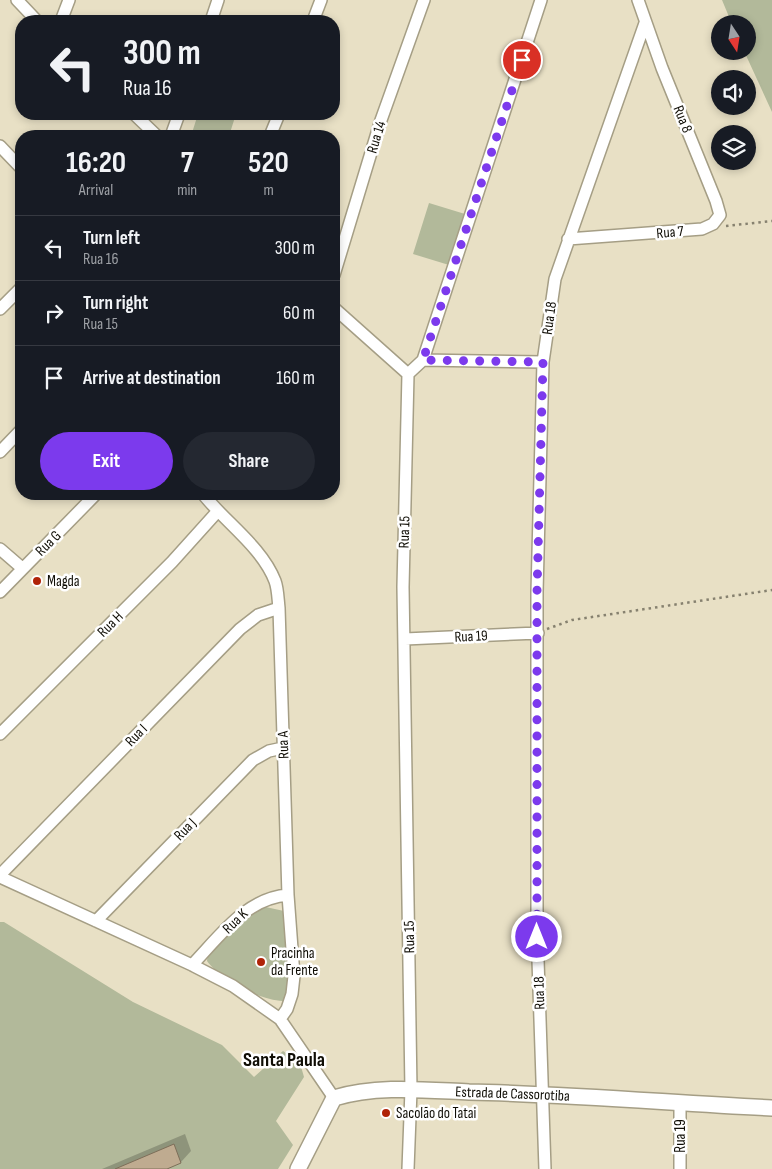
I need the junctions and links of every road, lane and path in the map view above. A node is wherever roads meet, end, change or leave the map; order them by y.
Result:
1 (17, 0) edge
2 (69, 0) edge
3 (218, 0) edge
4 (321, 0) edge
5 (424, 0) edge
6 (541, 0) edge
7 (638, 0) edge
8 (31, 15) edge
9 (63, 15) edge
10 (213, 15) edge
11 (316, 15) edge
12 (645, 23) junction
13 (140, 120) edge
14 (151, 130) edge
15 (0, 146) edge
16 (8, 156) junction
17 (15, 162) edge
18 (0, 164) edge
19 (772, 221) edge
20 (702, 229) junction
21 (568, 239) junction
22 (340, 255) edge
23 (15, 294) edge
24 (0, 309) edge
25 (340, 313) edge
26 (423, 360) junction
27 (543, 362) junction
28 (408, 374) junction
29 (15, 436) edge
30 (0, 452) edge
31 (90, 500) edge
32 (208, 500) edge
33 (217, 512) junction
34 (0, 549) edge
35 (22, 568) junction
36 (772, 590) edge
37 (0, 592) edge
38 (280, 608) junction
39 (538, 633) junction
40 (405, 639) junction
41 (0, 734) edge
42 (282, 748) junction
43 (0, 876) edge
44 (288, 895) junction
45 (96, 921) junction
46 (192, 965) junction
47 (280, 1019) junction
48 (411, 1090) junction
49 (542, 1093) junction
50 (334, 1098) junction
51 (680, 1103) junction
52 (772, 1108) edge
53 (298, 1169) edge
54 (408, 1169) edge
55 (546, 1169) edge
56 (680, 1169) edge

1 - 8 street
2 - 9 street
3 - 10 street
4 - 11 street
5 - 22 street, Rua 14
6 - 26 street
7 - 12 street, Rua 8
12 - 20 street, Rua 8
12 - 21 street, Rua 18
13 - 14 street
15 - 16 street
16 - 17 street
16 - 18 street
19 - 20 path, Rua 7
20 - 21 street, Rua 7
21 - 27 street, Rua 18
23 - 24 street
25 - 28 street
26 - 27 street
26 - 28 street
27 - 39 street, Rua 18
28 - 40 street, Rua 15
29 - 30 street
31 - 35 street, Rua G
32 - 33 street, Rua A
33 - 38 street, Rua A
33 - 41 street, Rua H
34 - 35 street
35 - 37 street, Rua G
36 - 39 path
38 - 42 street, Rua A
38 - 43 street, Rua I
39 - 40 street, Rua 19
39 - 49 street, Rua 18
40 - 48 street, Rua 15
42 - 44 street, Rua A
42 - 45 street, Rua J
43 - 45 street
44 - 46 street, Rua K
44 - 47 street, Rua A
45 - 46 street
46 - 47 street
47 - 50 street
48 - 49 main road, Estrada de Cassorotiba
48 - 50 main road, Estrada de Cassorotiba
48 - 54 street, Rua 15
49 - 51 main road, Estrada de Cassorotiba
49 - 55 street, Rua 18
50 - 53 main road
51 - 52 main road, Estrada de Cassorotiba
51 - 56 street, Rua 19

